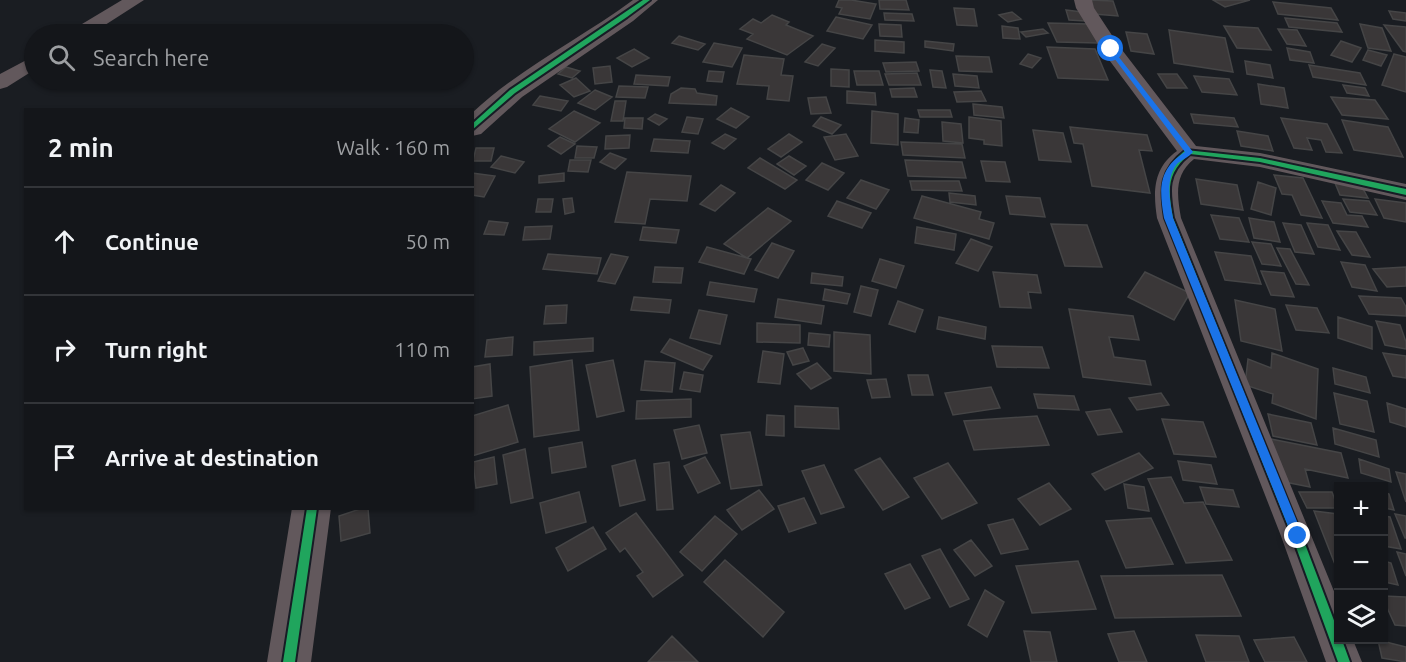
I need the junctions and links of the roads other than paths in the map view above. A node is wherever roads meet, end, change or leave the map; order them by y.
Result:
1 (135, 0) edge
2 (647, 0) edge
3 (1083, 0) edge
4 (95, 24) edge
5 (24, 68) edge
6 (0, 83) edge
7 (474, 126) edge
8 (1190, 152) junction
9 (1406, 192) edge
10 (312, 510) edge
11 (289, 662) edge
12 (1344, 662) edge

1 - 4 street
2 - 7 street
3 - 8 street
5 - 6 street
8 - 9 street
8 - 12 street
10 - 11 street

